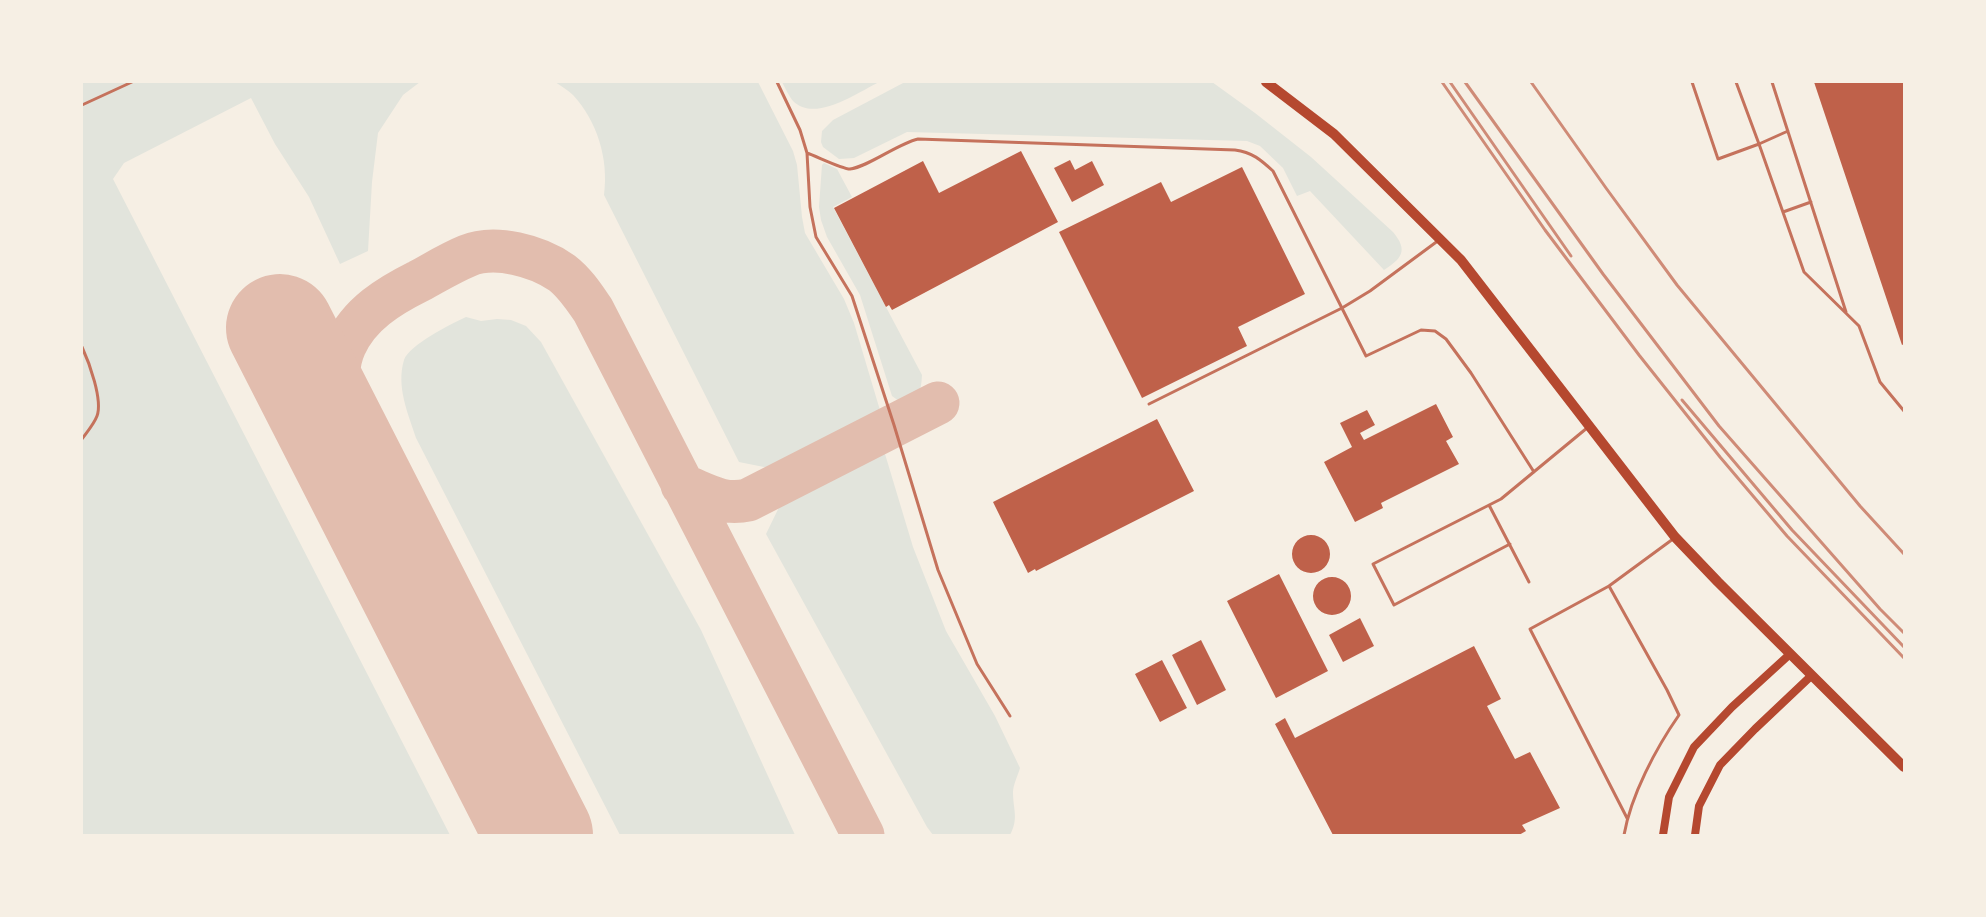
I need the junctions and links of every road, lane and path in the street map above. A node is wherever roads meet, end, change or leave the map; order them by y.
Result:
1 (132, 82) edge
2 (777, 82) edge
3 (1266, 82) edge
4 (1692, 82) edge
5 (1736, 82) edge
6 (1772, 82) edge
7 (82, 105) edge
8 (1788, 131) junction
9 (1759, 144) junction
10 (807, 153) junction
11 (1811, 202) junction
12 (1783, 212) junction
13 (1441, 239) junction
14 (1342, 308) junction
15 (1846, 313) junction
16 (82, 347) edge
17 (1149, 404) dead end
18 (1904, 411) edge
19 (1589, 427) junction
20 (82, 439) edge
21 (1534, 472) junction
22 (1490, 505) junction
23 (1675, 537) junction
24 (1510, 544) junction
25 (1530, 582) dead end
26 (1609, 586) junction
27 (1790, 654) junction
28 (1811, 676) junction
29 (1010, 716) dead end
30 (1904, 767) edge
31 (1627, 818) junction
32 (1624, 835) edge
33 (1663, 835) edge
34 (1695, 835) edge

1 - 7 lane
2 - 10 lane
3 - 13 main road
4 - 9 lane
5 - 9 lane
6 - 8 lane
8 - 9 lane
8 - 11 lane
9 - 12 lane
10 - 14 lane
10 - 29 lane
11 - 12 lane
11 - 15 lane
12 - 15 lane
13 - 14 lane
13 - 19 main road
14 - 17 lane
14 - 21 lane
15 - 18 lane
16 - 20 lane
19 - 21 lane
19 - 23 main road
21 - 22 lane
22 - 24 lane
22 - 24 lane
23 - 26 lane
23 - 27 main road
24 - 25 lane
26 - 31 lane
26 - 31 lane
27 - 28 main road
27 - 33 main road
28 - 30 main road
28 - 34 main road
31 - 32 lane

